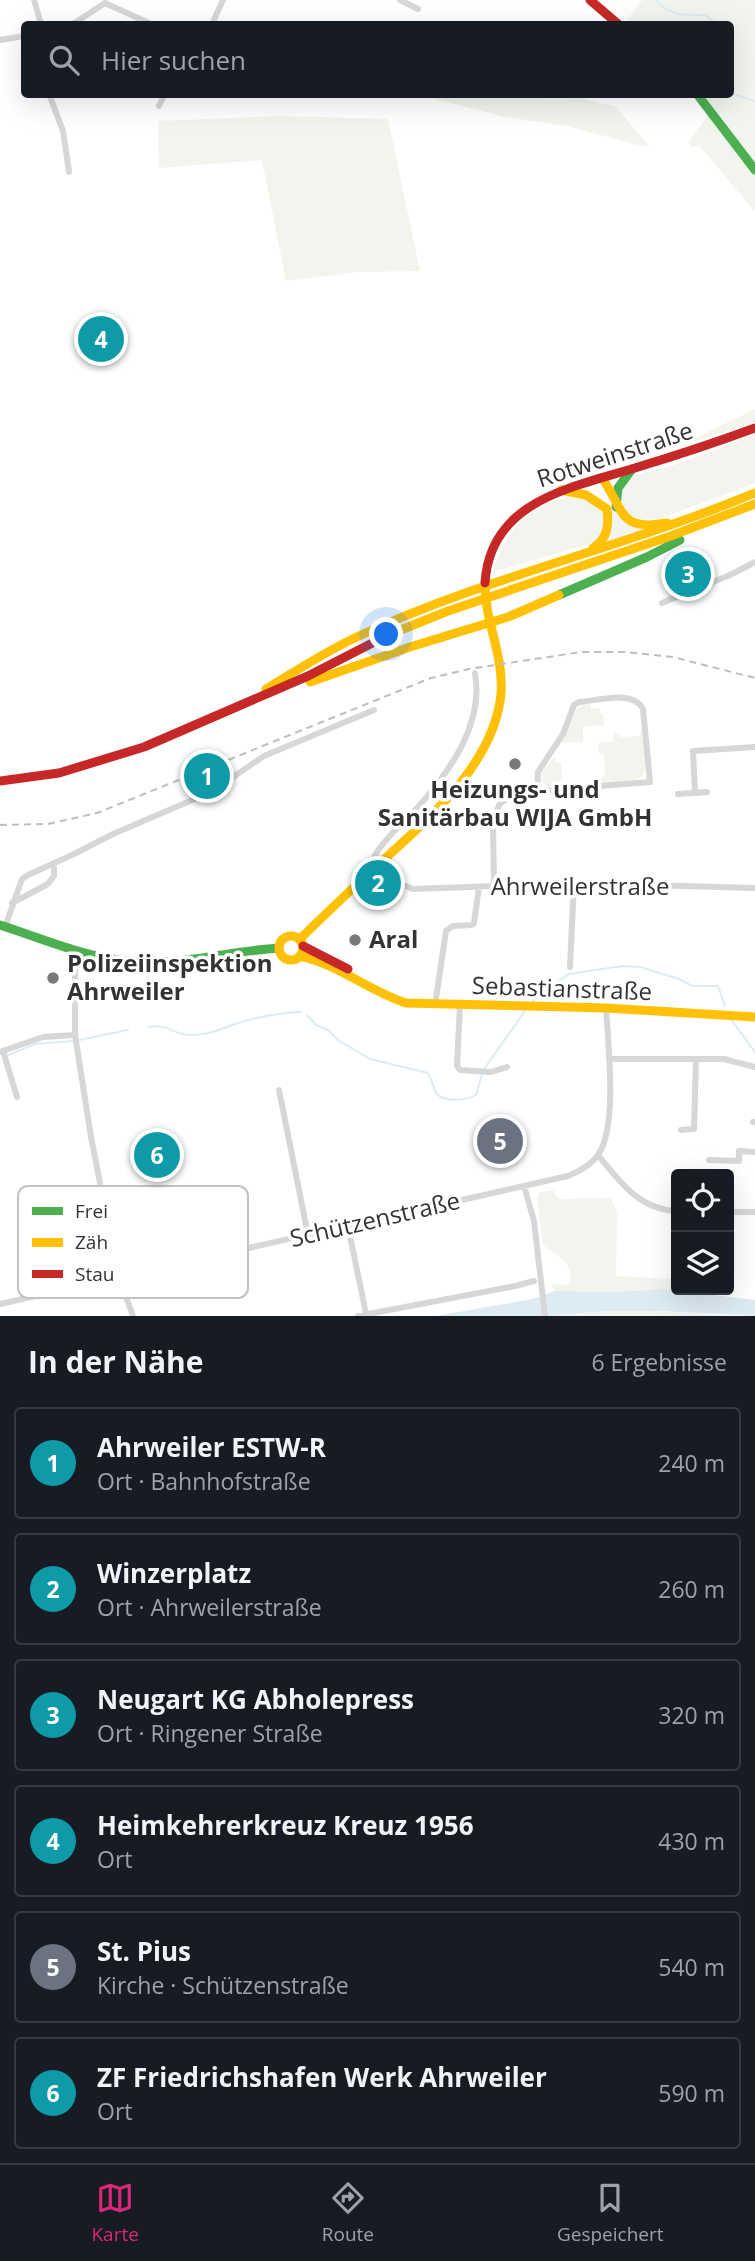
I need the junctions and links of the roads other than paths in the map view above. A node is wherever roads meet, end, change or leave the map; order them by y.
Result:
1 (34, 0) edge
2 (223, 0) edge
3 (400, 0) edge
4 (590, 0) edge
5 (104, 2) edge
6 (418, 9) dead end
7 (40, 21) edge
8 (76, 21) edge
9 (145, 21) edge
10 (213, 21) edge
11 (614, 21) edge
12 (21, 38) edge
13 (0, 40) edge
14 (51, 98) edge
15 (163, 98) edge
16 (700, 98) edge
17 (159, 106) dead end
18 (755, 170) edge
19 (69, 172) dead end
20 (755, 428) edge
21 (632, 469) junction
22 (602, 478) junction
23 (561, 490) junction
24 (755, 493) edge
25 (755, 504) edge
26 (612, 509) junction
27 (697, 517) junction
28 (721, 519) junction
29 (563, 562) junction
30 (755, 562) edge
31 (662, 603) dead end
32 (492, 624) junction
33 (475, 673) dead end
34 (230, 710) junction
35 (374, 710) dead end
36 (755, 747) edge
37 (0, 781) edge
38 (537, 791) junction
39 (707, 792) dead end
40 (695, 793) junction
41 (678, 794) dead end
42 (381, 863) junction
43 (54, 864) junction
44 (574, 883) junction
45 (494, 886) junction
46 (479, 887) junction
47 (755, 888) edge
48 (12, 903) junction
49 (3, 926) edge
50 (301, 942) junction
51 (279, 948) junction
52 (80, 951) junction
53 (300, 956) junction
54 (336, 965) junction
55 (570, 967) dead end
56 (435, 1005) junction
57 (460, 1005) junction
58 (606, 1008) junction
59 (755, 1017) edge
60 (75, 1039) junction
61 (3, 1054) edge
62 (608, 1059) junction
63 (696, 1059) junction
64 (507, 1067) dead end
65 (755, 1067) edge
66 (279, 1090) dead end
67 (17, 1097) dead end
68 (681, 1130) dead end
69 (755, 1152) edge
70 (598, 1155) junction
71 (709, 1160) dead end
72 (101, 1186) edge
73 (524, 1186) junction
74 (671, 1211) edge
75 (734, 1212) edge
76 (755, 1212) edge
77 (348, 1226) junction
78 (308, 1235) junction
79 (248, 1249) edge
80 (534, 1280) dead end
81 (27, 1298) edge
82 (126, 1298) edge
83 (0, 1304) edge
84 (366, 1314) edge
85 (133, 1316) edge
86 (358, 1316) edge
87 (545, 1316) edge

1 - 7 street
2 - 10 street
3 - 6 street
4 - 11 main road
5 - 8 street
5 - 9 street
12 - 13 street
14 - 19 street
15 - 17 street
16 - 18 main road
20 - 21 main road, Rotweinstraße
21 - 22 main road, Rotweinstraße
21 - 26 main road
22 - 23 main road, Rotweinstraße
22 - 26 main road
23 - 26 main road
23 - 32 main road, Rotweinstraße
24 - 27 main road
25 - 28 main road
26 - 27 main road
26 - 29 main road
27 - 29 main road
28 - 32 main road
28 - 34 main road
29 - 34 main road
30 - 31 street
32 - 34 main road
32 - 42 main road, Rotweinstraße
33 - 42 street, Rotweinstraße
34 - 37 main road
35 - 43 street
36 - 40 street
38 - 38 street
38 - 45 street
39 - 40 street
40 - 41 street
42 - 46 street, Ahrweilerstraße
42 - 50 main road, Rotweinstraße
43 - 48 street
43 - 48 street
44 - 45 street, Ahrweilerstraße
44 - 47 street, Ahrweilerstraße
44 - 55 street
45 - 46 street, Ahrweilerstraße
46 - 56 street
48 - 49 street
49 - 52 main road
50 - 51 main road
50 - 53 main road
50 - 54 main road, Sebastianstraße
51 - 52 main road
51 - 53 main road
52 - 60 street
53 - 54 main road, Sebastianstraße
54 - 56 main road, Sebastianstraße
56 - 57 main road, Sebastianstraße
57 - 58 main road, Sebastianstraße
57 - 64 street
58 - 59 main road, Sebastianstraße
58 - 62 street
60 - 61 street
60 - 72 street
61 - 67 street
62 - 63 street
62 - 70 street
63 - 65 street
63 - 68 street
66 - 78 street
69 - 71 street
70 - 73 street, Schützenstraße
70 - 74 street
73 - 77 street, Schützenstraße
73 - 87 street
75 - 76 street
77 - 78 street, Schützenstraße
77 - 84 street
78 - 79 street, Schützenstraße
80 - 84 street
81 - 83 street, Schützenstraße
82 - 85 street
84 - 86 street

